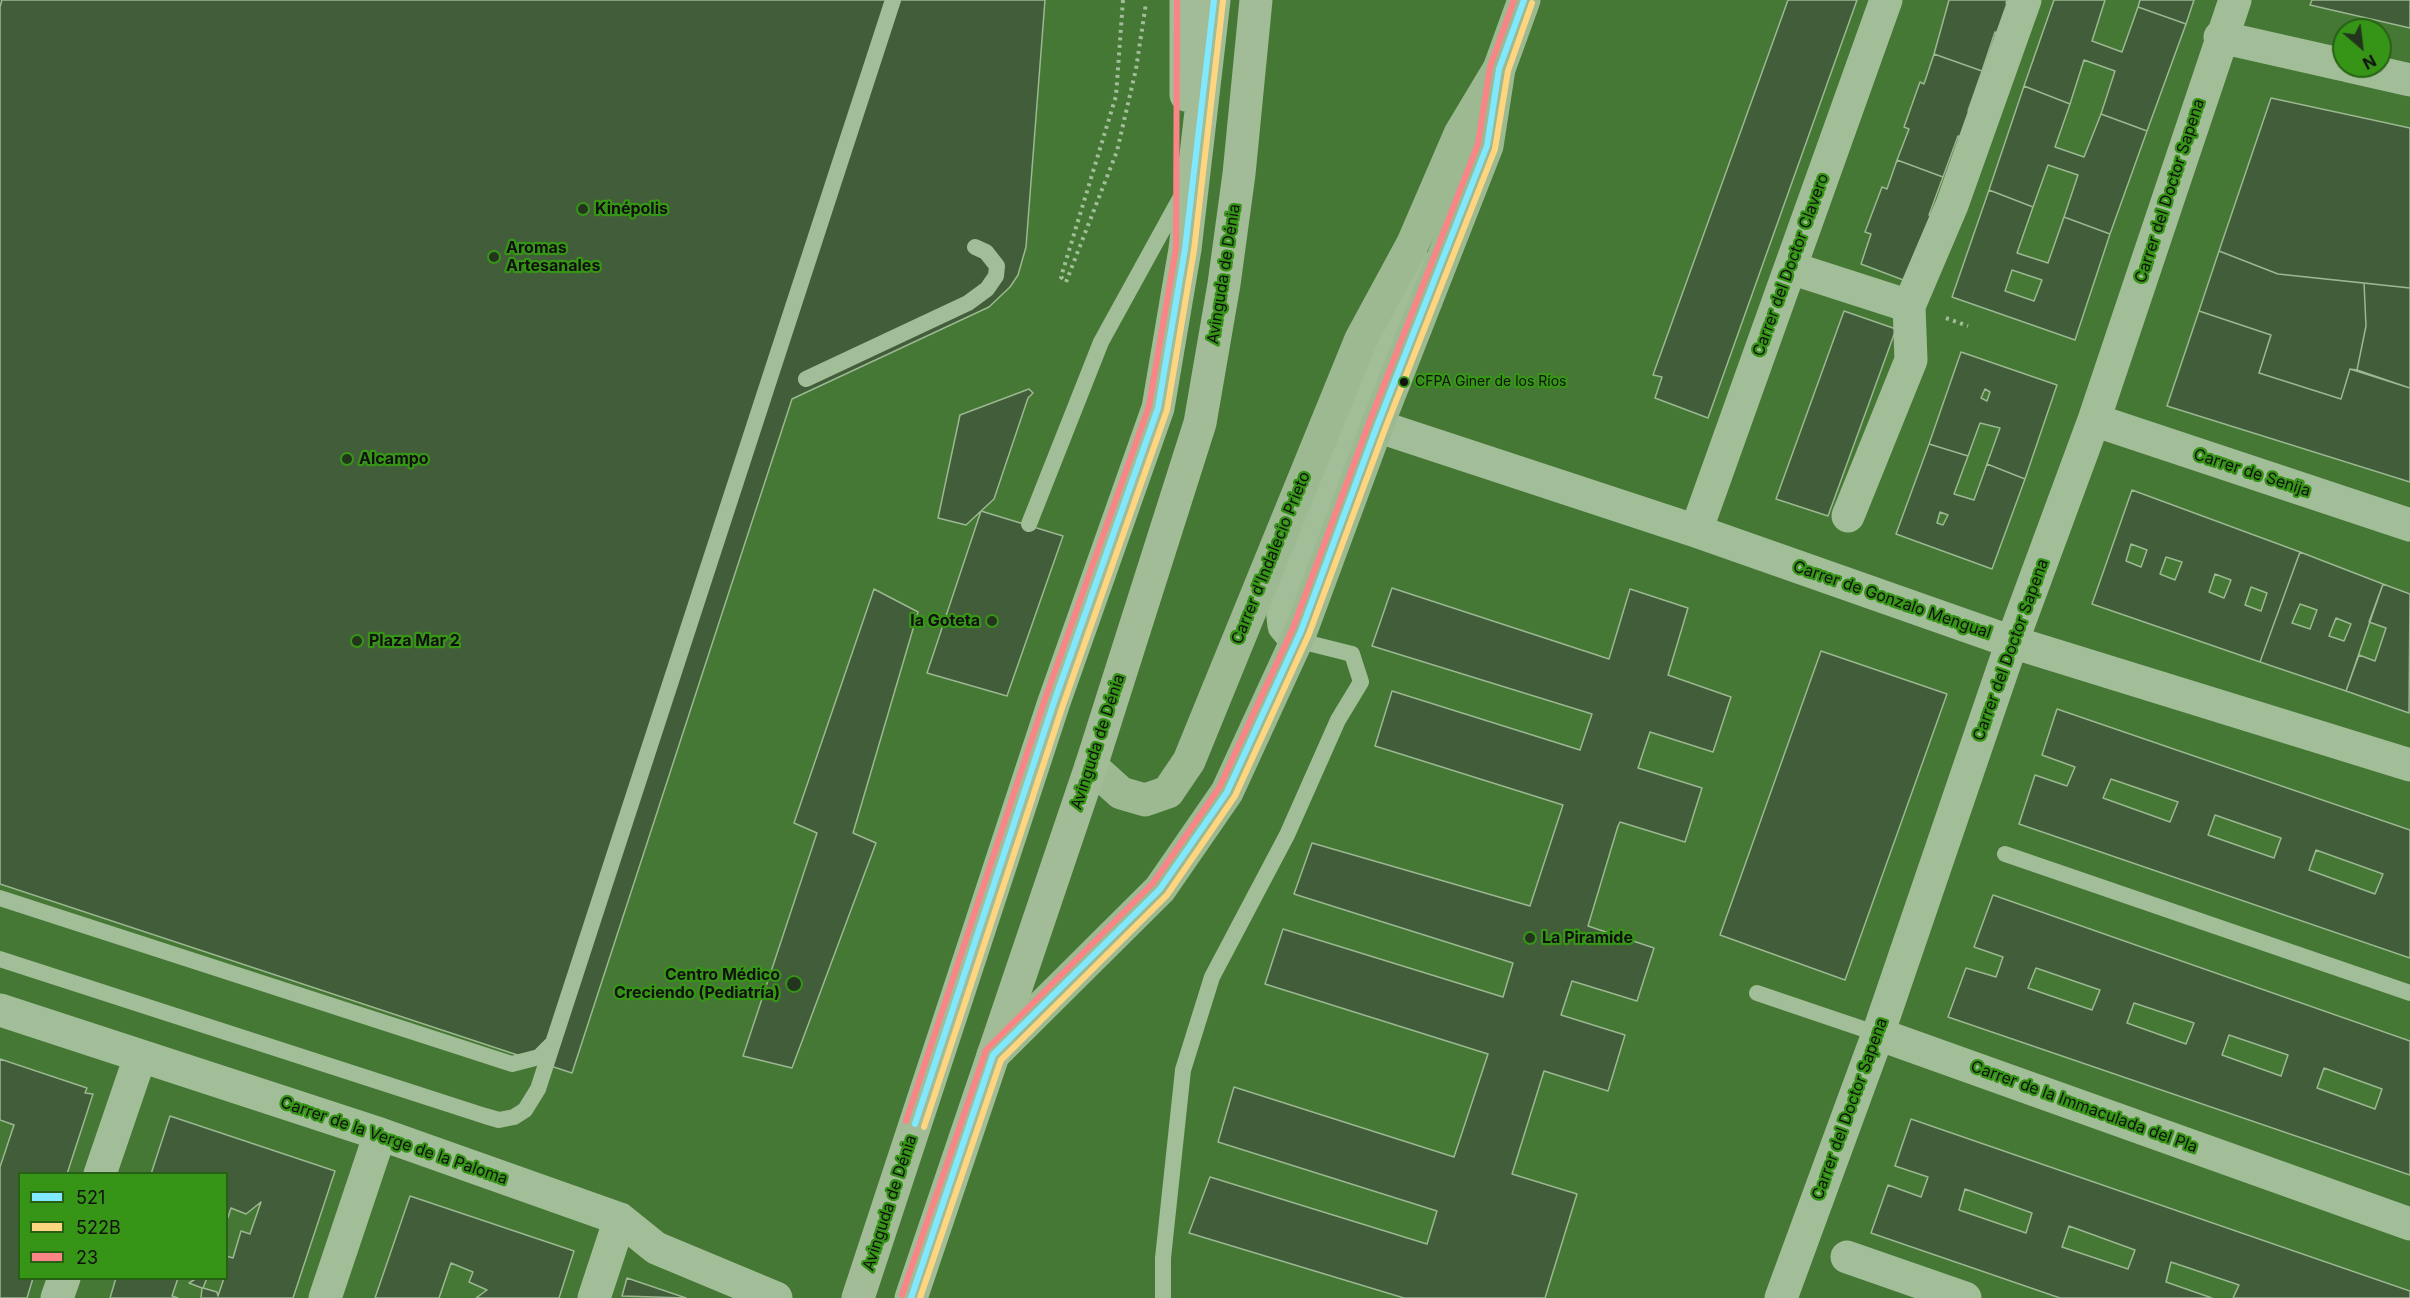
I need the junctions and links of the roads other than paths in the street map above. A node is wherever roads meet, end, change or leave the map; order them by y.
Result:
1 (893, 0) edge
2 (1186, 0) edge
3 (1214, 0) edge
4 (1256, 0) edge
5 (1277, 0) edge
6 (1524, 0) edge
7 (1886, 0) edge
8 (2025, 0) edge
9 (2235, 0) edge
10 (2220, 38) junction
11 (2332, 63) edge
12 (1498, 69) junction
13 (2392, 76) edge
14 (2410, 80) edge
15 (1239, 174) junction
16 (1185, 189) junction
17 (1413, 243) junction
18 (975, 247) dead end
19 (1185, 249) junction
20 (1791, 267) junction
21 (1909, 306) junction
22 (806, 379) dead end
23 (2094, 420) junction
24 (1377, 426) junction
25 (1848, 516) dead end
26 (1029, 524) dead end
27 (2410, 525) edge
28 (1696, 531) junction
29 (1296, 640) junction
30 (2012, 642) junction
31 (2410, 765) edge
32 (1091, 766) junction
33 (2005, 854) dead end
34 (0, 898) edge
35 (0, 959) edge
36 (1757, 993) dead end
37 (2410, 993) edge
38 (0, 1010) edge
39 (1878, 1034) junction
40 (553, 1042) junction
41 (993, 1055) junction
42 (140, 1057) junction
43 (380, 1134) junction
44 (100, 1172) edge
45 (620, 1220) junction
46 (2410, 1224) edge
47 (1847, 1257) dead end
48 (63, 1280) edge
49 (854, 1295) edge
50 (57, 1298) edge
51 (325, 1298) edge
52 (594, 1298) edge
53 (776, 1298) edge
54 (911, 1298) edge
55 (1163, 1298) edge
56 (1781, 1298) edge
57 (1965, 1298) edge

1 - 40 lane
2 - 16 main road, Avinguda de Dénia
3 - 19 main road, Avinguda de Dénia
4 - 15 main road, Avinguda de Dénia
5 - 15 main road, Avinguda de Dénia
6 - 12 street, Carrer d'Indalecio Prieto
7 - 20 street, Carrer del Doctor Clavero
8 - 21 street
9 - 10 street, Carrer del Doctor Sapena
10 - 11 street
10 - 23 street, Carrer del Doctor Sapena
12 - 17 street, Carrer d'Indalecio Prieto
12 - 24 street, Carrer d'Indalecio Prieto
13 - 14 street
15 - 32 main road, Avinguda de Dénia
16 - 19 main road, Avinguda de Dénia
16 - 26 lane
17 - 29 street, Carrer d'Indalecio Prieto
17 - 32 street, Carrer d'Indalecio Prieto
18 - 22 lane
19 - 49 main road, Avinguda de Dénia
20 - 21 street
20 - 28 street, Carrer del Doctor Clavero
21 - 25 street
23 - 27 street, Carrer de Senija
23 - 30 street, Carrer del Doctor Sapena
24 - 28 street, Carrer de Gonzalo Mengual
24 - 29 street, Carrer d'Indalecio Prieto
28 - 30 street, Carrer de Gonzalo Mengual
29 - 41 street, Carrer d'Indalecio Prieto
29 - 55 lane
30 - 31 street, Carrer de Gonzalo Mengual
30 - 39 street, Carrer del Doctor Sapena
32 - 41 main road, Avinguda de Dénia
33 - 37 lane
34 - 40 lane
35 - 40 lane
36 - 39 lane, Carrer de la Immaculada del Pla
38 - 42 street, Carrer de la Verge de la Paloma
39 - 46 street, Carrer de la Immaculada del Pla
39 - 56 street, Carrer del Doctor Sapena
41 - 54 main road, Avinguda de Dénia
42 - 43 street, Carrer de la Verge de la Paloma
42 - 44 street
43 - 45 street, Carrer de la Verge de la Paloma
43 - 51 street
45 - 52 street
45 - 53 street, Carrer de la Verge de la Paloma
47 - 57 street
48 - 50 street

